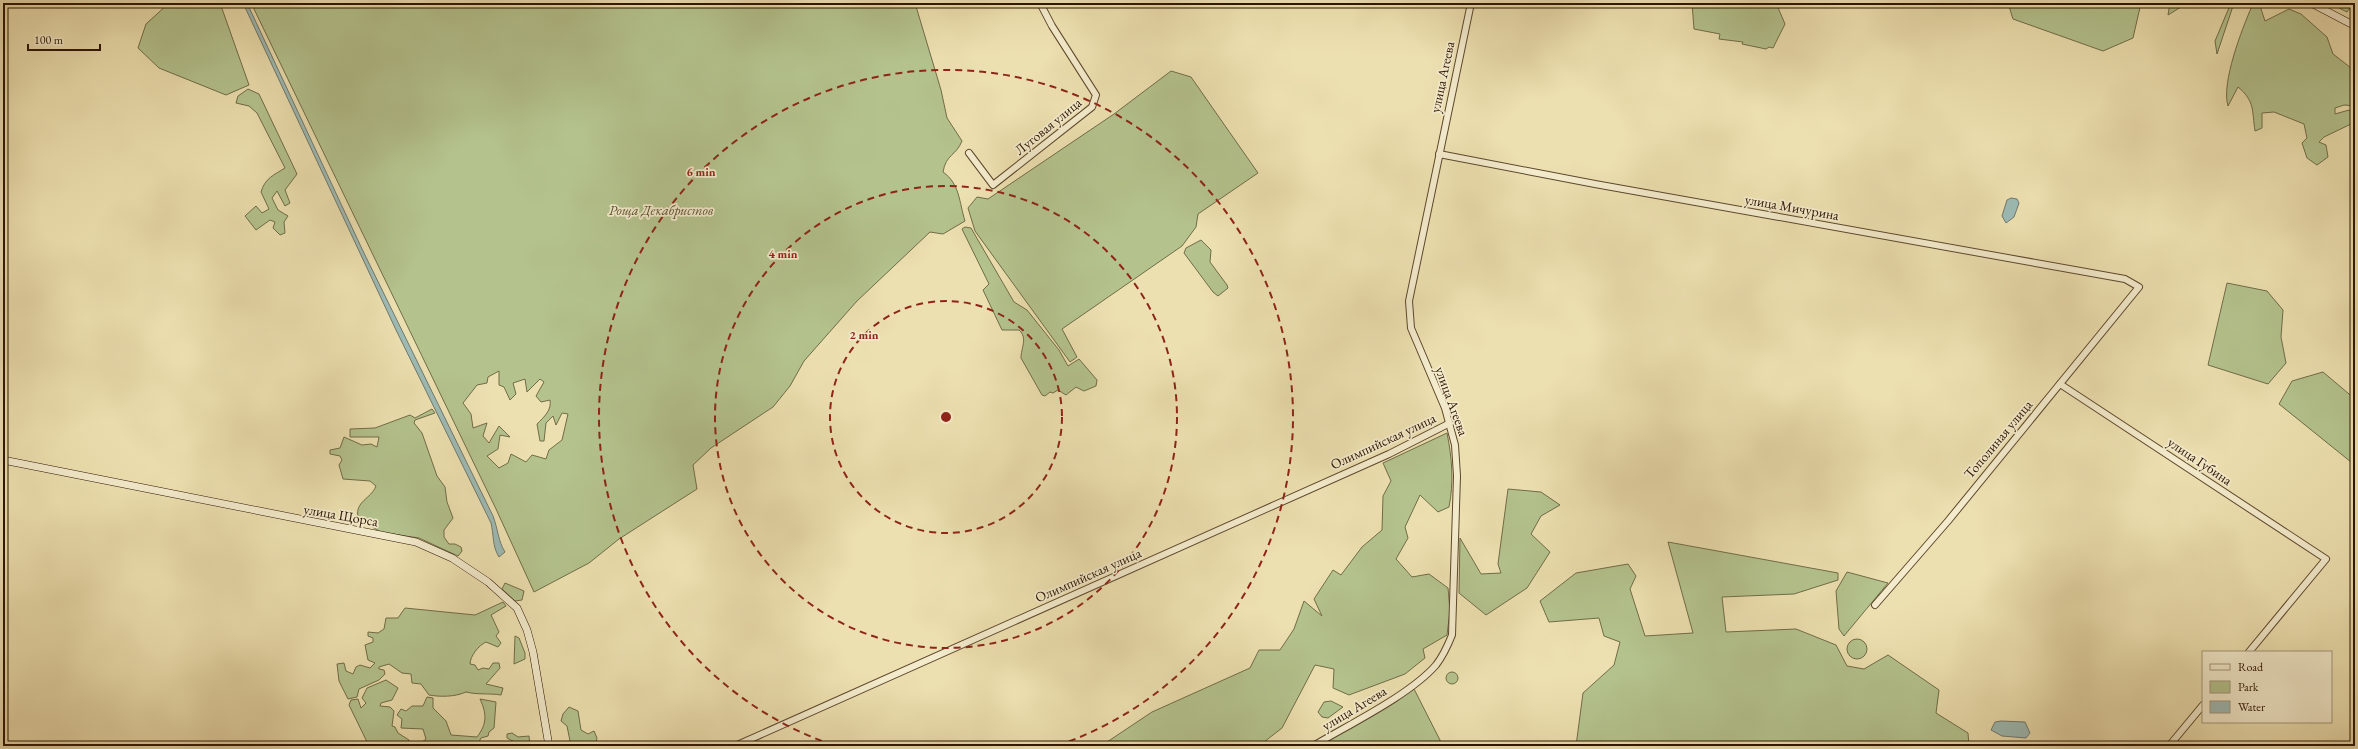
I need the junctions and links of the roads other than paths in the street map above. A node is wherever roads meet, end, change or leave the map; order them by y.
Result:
1 (1040, 3) edge
2 (1471, 3) edge
3 (2310, 3) edge
4 (2355, 26) edge
5 (969, 153) dead end
6 (1439, 154) junction
7 (2138, 287) joint
8 (2060, 384) junction
9 (1450, 423) junction
10 (3, 460) edge
11 (1875, 605) dead end
12 (2250, 651) edge
13 (2202, 706) edge
14 (549, 746) edge
15 (735, 746) edge
16 (1313, 746) edge
17 (2169, 746) edge

1 - 5 street, Луговая улица
2 - 6 street, улица Агеева
3 - 4 main road
6 - 7 street, улица Мичурина
6 - 9 street, улица Агеева
7 - 8 street, Тополиная улица
8 - 11 street, Тополиная улица
8 - 12 street, улица Губина
9 - 15 street, Олимпийская улица
9 - 16 street, улица Агеева
10 - 14 main road, улица Щорса
13 - 17 street

